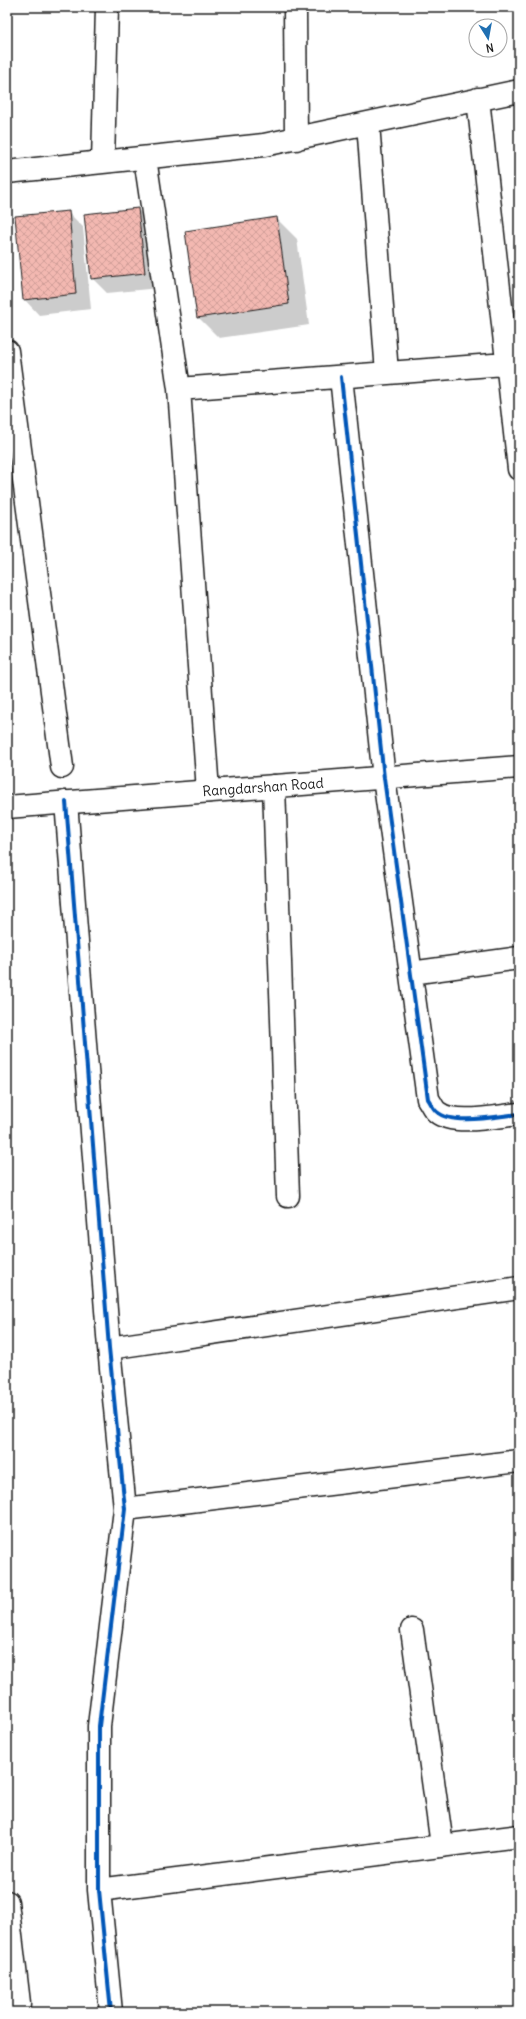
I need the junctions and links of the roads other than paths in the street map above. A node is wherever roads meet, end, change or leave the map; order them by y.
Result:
1 (107, 7) edge
2 (295, 7) edge
3 (519, 91) edge
4 (478, 99) junction
5 (368, 123) junction
6 (296, 139) junction
7 (145, 158) junction
8 (103, 162) junction
9 (7, 172) edge
10 (7, 351) edge
11 (513, 363) edge
12 (387, 373) junction
13 (340, 377) junction
14 (179, 389) junction
15 (11, 415) edge
16 (519, 469) edge
17 (62, 767) dead end
18 (519, 767) edge
19 (384, 778) junction
20 (274, 786) junction
21 (208, 791) junction
22 (66, 802) junction
23 (7, 807) edge
24 (519, 958) edge
25 (411, 973) junction
26 (519, 1114) edge
27 (288, 1196) dead end
28 (519, 1288) edge
29 (109, 1348) junction
30 (519, 1461) edge
31 (125, 1509) junction
32 (412, 1630) dead end
33 (519, 1836) edge
34 (442, 1845) junction
35 (99, 1890) junction
36 (7, 1902) edge
37 (18, 2012) edge
38 (111, 2012) edge

1 - 8 street
2 - 6 street
3 - 4 street
4 - 5 street
4 - 11 street
5 - 6 street
5 - 12 street
6 - 7 street
7 - 8 street
7 - 14 street
8 - 9 street
10 - 15 street
11 - 12 street
11 - 16 street
12 - 13 street
13 - 14 street
13 - 19 street
14 - 21 street
15 - 17 street
18 - 19 street, Rangdarshan Road
19 - 20 street, Rangdarshan Road
19 - 25 street
20 - 21 street, Rangdarshan Road
20 - 27 street
21 - 22 street, Rangdarshan Road
22 - 23 street, Rangdarshan Road
22 - 29 street
24 - 25 street
25 - 26 street
28 - 29 street
29 - 31 street
30 - 31 street
31 - 35 street
32 - 34 street
33 - 34 street
34 - 35 street
35 - 38 street
36 - 37 street

